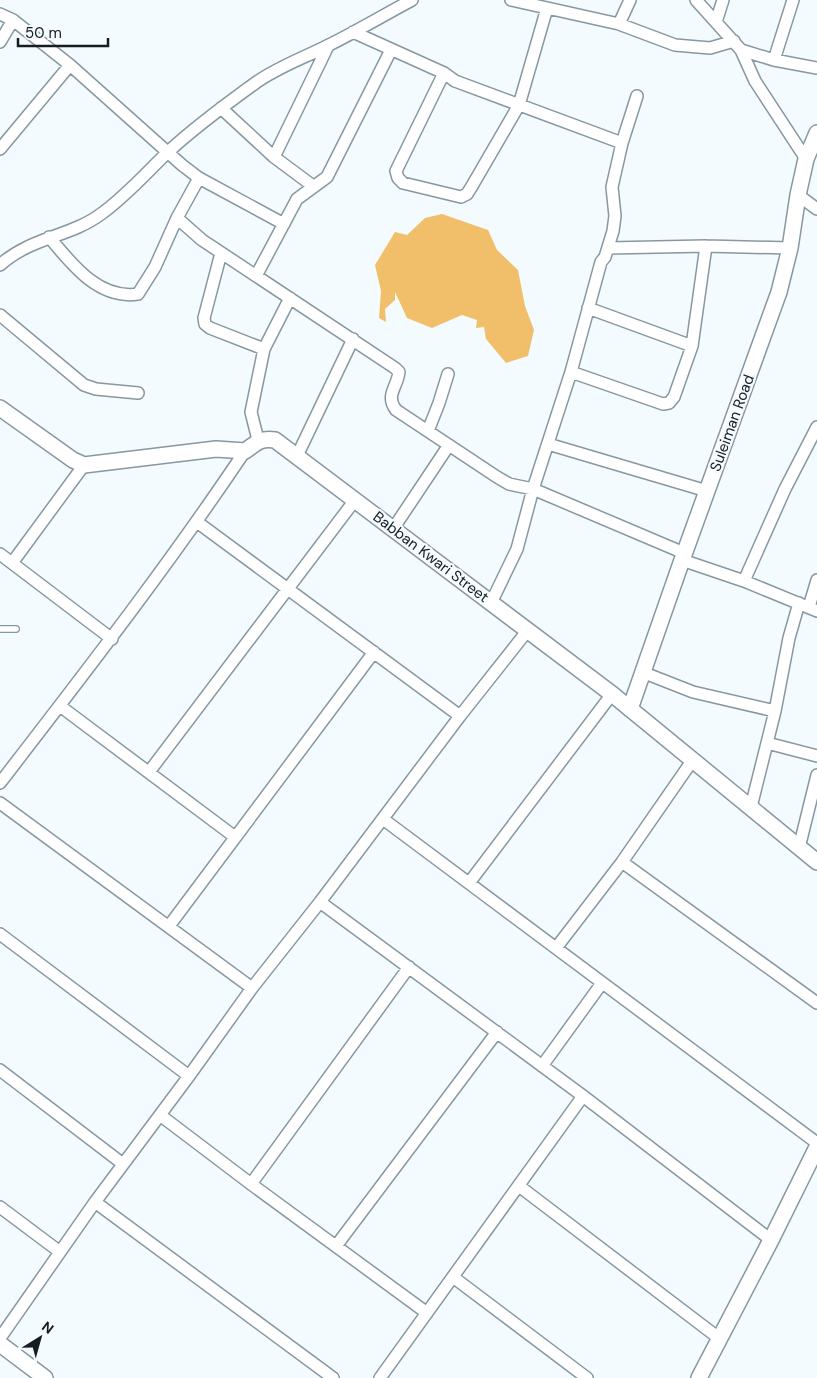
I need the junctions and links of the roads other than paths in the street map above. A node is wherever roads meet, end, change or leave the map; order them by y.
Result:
1 (412, 0) edge
2 (511, 0) edge
3 (630, 0) edge
4 (696, 0) edge
5 (723, 0) edge
6 (793, 0) edge
7 (533, 2) edge
8 (547, 8) junction
9 (0, 14) edge
10 (13, 20) junction
11 (716, 22) junction
12 (619, 24) junction
13 (353, 32) junction
14 (0, 42) edge
15 (328, 46) junction
16 (737, 46) junction
17 (391, 50) junction
18 (774, 60) junction
19 (70, 64) junction
20 (817, 68) edge
21 (444, 73) junction
22 (637, 96) dead end
23 (519, 105) junction
24 (221, 108) junction
25 (817, 132) edge
26 (622, 143) junction
27 (0, 149) edge
28 (168, 152) junction
29 (274, 157) junction
30 (806, 159) junction
31 (199, 178) junction
32 (313, 186) junction
33 (798, 195) junction
34 (817, 209) edge
35 (178, 218) junction
36 (284, 224) junction
37 (49, 237) junction
38 (706, 246) junction
39 (608, 248) junction
40 (790, 248) junction
41 (5, 253) edge
42 (221, 253) junction
43 (0, 264) edge
44 (256, 276) junction
45 (290, 298) junction
46 (588, 308) junction
47 (0, 315) edge
48 (352, 339) junction
49 (692, 346) junction
50 (264, 349) junction
51 (571, 372) junction
52 (448, 374) dead end
53 (138, 393) dead end
54 (0, 408) edge
55 (817, 427) edge
56 (428, 431) junction
57 (258, 440) junction
58 (548, 444) junction
59 (449, 445) junction
60 (244, 451) junction
61 (297, 456) junction
62 (84, 466) junction
63 (533, 489) junction
64 (707, 490) junction
65 (355, 500) junction
66 (197, 522) junction
67 (394, 529) junction
68 (0, 554) edge
69 (683, 557) junction
70 (12, 563) junction
71 (817, 580) edge
72 (744, 581) junction
73 (287, 588) junction
74 (491, 603) junction
75 (808, 607) edge
76 (0, 629) edge
77 (16, 629) dead end
78 (528, 630) junction
79 (112, 639) junction
80 (374, 652) junction
81 (642, 672) junction
82 (612, 694) junction
83 (60, 706) junction
84 (630, 709) junction
85 (775, 711) junction
86 (460, 716) junction
87 (767, 743) junction
88 (817, 756) edge
89 (692, 761) junction
90 (149, 772) junction
91 (817, 775) edge
92 (0, 783) edge
93 (0, 803) edge
94 (751, 807) junction
95 (383, 819) junction
96 (235, 837) junction
97 (799, 848) junction
98 (622, 862) junction
99 (817, 862) edge
100 (469, 883) junction
101 (320, 902) junction
102 (169, 926) junction
103 (0, 934) edge
104 (556, 948) junction
105 (409, 968) junction
106 (602, 982) junction
107 (252, 988) junction
108 (817, 1003) edge
109 (497, 1032) junction
110 (542, 1066) junction
111 (0, 1070) edge
112 (190, 1076) junction
113 (584, 1096) junction
114 (160, 1115) junction
115 (817, 1145) edge
116 (123, 1164) junction
117 (251, 1184) junction
118 (519, 1186) junction
119 (94, 1202) junction
120 (0, 1207) edge
121 (771, 1240) junction
122 (336, 1246) junction
123 (60, 1252) junction
124 (453, 1277) junction
125 (427, 1313) junction
126 (0, 1338) edge
127 (720, 1339) junction
128 (0, 1344) edge
129 (45, 1378) edge
130 (333, 1378) edge
131 (380, 1378) edge
132 (587, 1378) edge
133 (699, 1378) edge

1 - 13 street
2 - 7 street
3 - 12 street
4 - 11 street
5 - 11 street
6 - 18 street
7 - 8 street
8 - 12 street
8 - 23 street
9 - 10 street
10 - 14 street
10 - 19 street
11 - 16 street
12 - 16 street
13 - 15 street
13 - 17 street
15 - 24 street
15 - 29 street
16 - 18 street
16 - 30 street
17 - 21 street
17 - 32 street
18 - 20 street
19 - 27 street
19 - 28 street
21 - 23 street
21 - 23 street
22 - 26 street
23 - 26 street
24 - 28 street
24 - 29 street
25 - 30 street, Suleiman Road
26 - 39 street
28 - 31 street
28 - 37 street
29 - 32 street
30 - 33 street, Suleiman Road
31 - 35 street
31 - 36 street
32 - 36 street
33 - 34 street
33 - 40 street, Suleiman Road
35 - 37 street
35 - 42 street
36 - 44 street
37 - 41 street
38 - 39 street
38 - 40 street
38 - 49 street
39 - 46 street
40 - 64 street, Suleiman Road
41 - 43 street
42 - 44 street
42 - 50 street
44 - 45 street
45 - 48 street
45 - 50 street
46 - 49 street
46 - 51 street
47 - 53 street
48 - 56 street
48 - 61 street
49 - 51 street
50 - 57 street
51 - 58 street
52 - 56 street
54 - 62 street
55 - 72 street
56 - 59 street
57 - 60 street
57 - 61 street, Babban Kwari Street
58 - 63 street
58 - 64 street
59 - 63 street
59 - 67 street
60 - 62 street
60 - 66 street
61 - 65 street, Babban Kwari Street
62 - 70 street
63 - 69 street
63 - 74 street
64 - 69 street, Suleiman Road
65 - 67 street, Babban Kwari Street
65 - 73 street
66 - 73 street
66 - 79 street
67 - 74 street, Babban Kwari Street
68 - 70 street
69 - 72 street
69 - 81 street, Suleiman Road
70 - 79 street
71 - 75 street
72 - 75 street
73 - 80 street
73 - 90 street
74 - 78 street, Babban Kwari Street
75 - 85 street
76 - 77 lane
78 - 82 street, Babban Kwari Street
78 - 86 street
79 - 83 street
80 - 86 street
80 - 96 street
81 - 84 street, Suleiman Road
81 - 85 street
82 - 84 street, Babban Kwari Street
82 - 100 street
83 - 90 street
83 - 92 street
84 - 89 street, Babban Kwari Street
85 - 87 street
86 - 95 street
87 - 88 street
87 - 94 street
89 - 94 street, Babban Kwari Street
89 - 98 street
90 - 96 street
91 - 97 street
93 - 102 street
94 - 97 street, Babban Kwari Street
95 - 100 street
95 - 101 street
96 - 102 street
97 - 99 street, Babban Kwari Street
98 - 104 street
98 - 108 street
100 - 104 street
101 - 105 street
101 - 107 street
102 - 107 street
103 - 112 street
104 - 106 street
105 - 109 street
105 - 117 street
106 - 110 street
106 - 115 street
107 - 112 street
109 - 110 street
109 - 122 street
110 - 113 street
111 - 116 street
112 - 114 street
113 - 118 street
113 - 121 street
114 - 116 street
114 - 117 street
115 - 121 street
116 - 119 street
117 - 122 street
118 - 124 street
118 - 127 street
119 - 123 street
119 - 130 street
120 - 123 street
121 - 127 street
122 - 125 street
123 - 126 street
124 - 125 street
124 - 132 street
125 - 131 street
127 - 133 street
128 - 129 street

